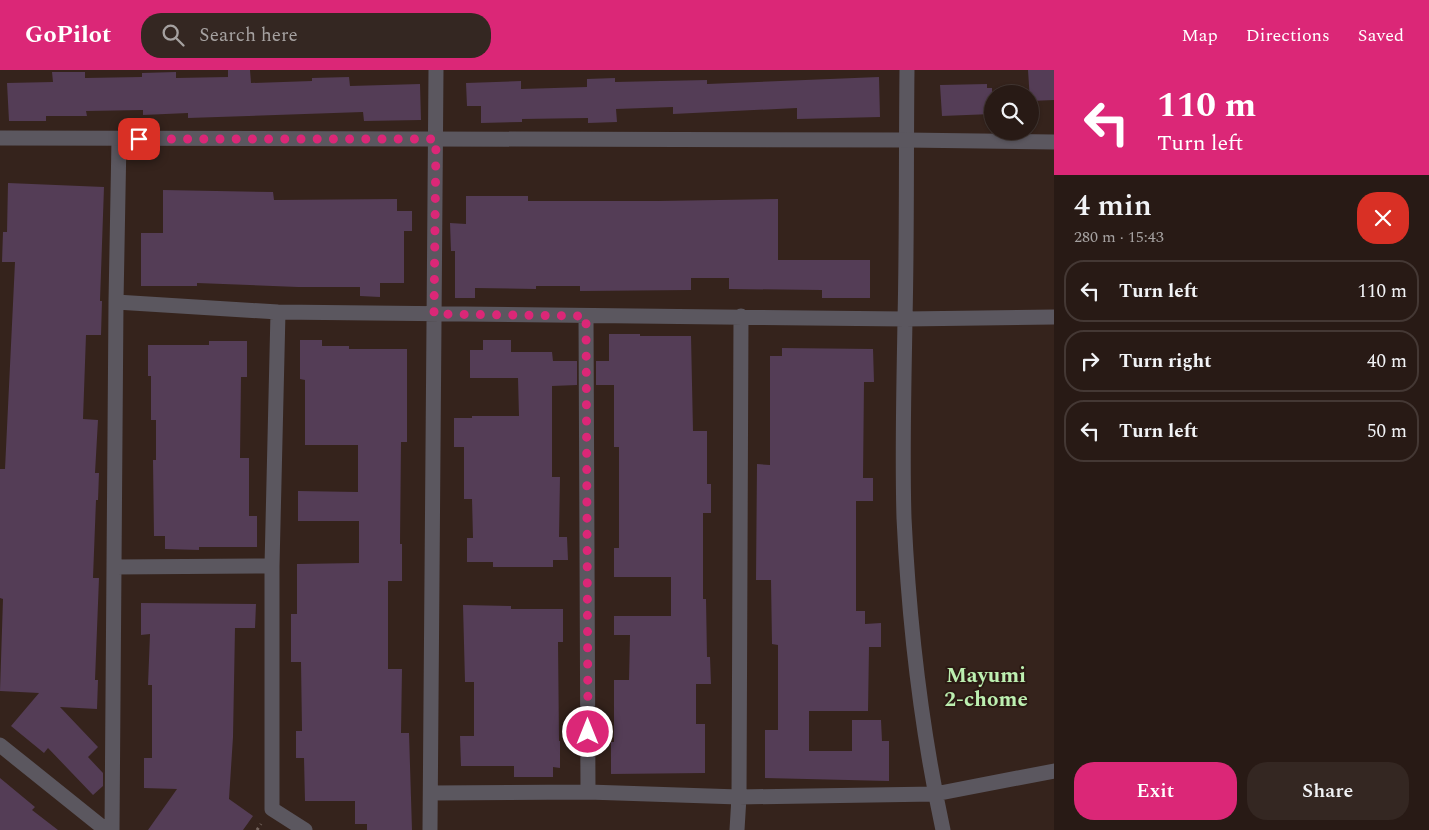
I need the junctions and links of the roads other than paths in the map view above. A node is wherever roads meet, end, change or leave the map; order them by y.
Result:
1 (436, 70) edge
2 (907, 70) edge
3 (0, 138) edge
4 (119, 139) junction
5 (436, 139) junction
6 (906, 140) junction
7 (1054, 142) edge
8 (116, 302) junction
9 (278, 312) junction
10 (434, 314) junction
11 (586, 316) junction
12 (741, 316) junction
13 (1054, 317) edge
14 (906, 319) junction
15 (272, 566) junction
16 (114, 567) junction
17 (0, 744) edge
18 (1054, 771) edge
19 (588, 792) junction
20 (431, 793) junction
21 (935, 794) junction
22 (739, 797) junction
23 (106, 830) edge
24 (112, 830) edge
25 (305, 830) edge
26 (430, 830) edge
27 (737, 830) edge
28 (943, 830) edge

1 - 5 street
2 - 6 street
3 - 4 street
4 - 5 street
4 - 8 street
5 - 6 street
5 - 10 street
6 - 7 street
6 - 14 street
8 - 9 street
8 - 16 street
9 - 10 street
9 - 15 street
10 - 11 street
10 - 20 street
11 - 12 street
11 - 19 street
12 - 14 street
12 - 22 street
13 - 14 street
14 - 21 street
15 - 16 street
15 - 25 street
16 - 24 street
17 - 23 street
18 - 21 street
19 - 20 street
19 - 22 street
20 - 26 street
21 - 22 street
21 - 28 street
22 - 27 street

